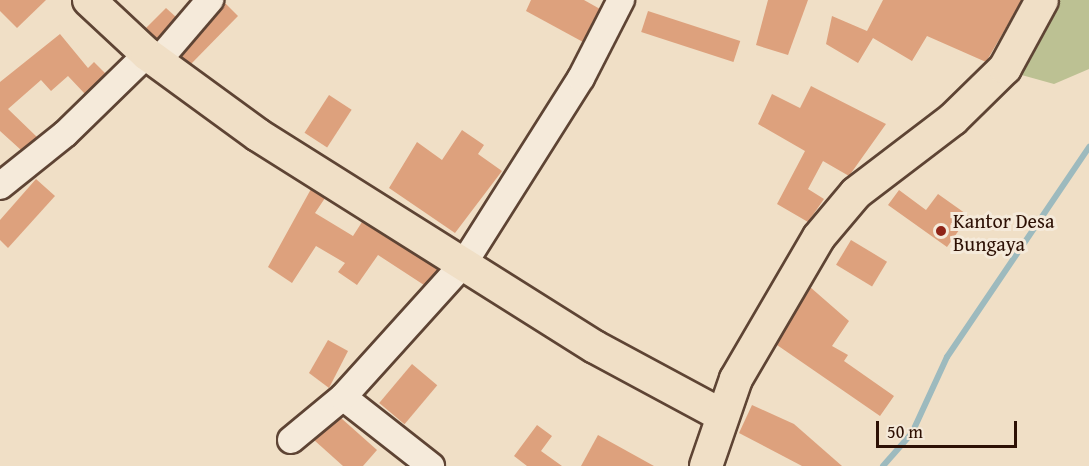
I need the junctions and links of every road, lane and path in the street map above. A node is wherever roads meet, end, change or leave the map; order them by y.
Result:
1 (89, 0) edge
2 (210, 0) edge
3 (621, 0) edge
4 (1042, 0) edge
5 (152, 58) junction
6 (0, 186) edge
7 (464, 263) junction
8 (343, 397) junction
9 (723, 416) junction
10 (291, 440) dead end
11 (430, 466) edge
12 (706, 466) edge

1 - 5 main road
2 - 5 street
3 - 7 street
4 - 9 main road
5 - 6 street
5 - 7 main road
7 - 8 street
7 - 9 main road
8 - 10 street
8 - 11 street
9 - 12 main road

